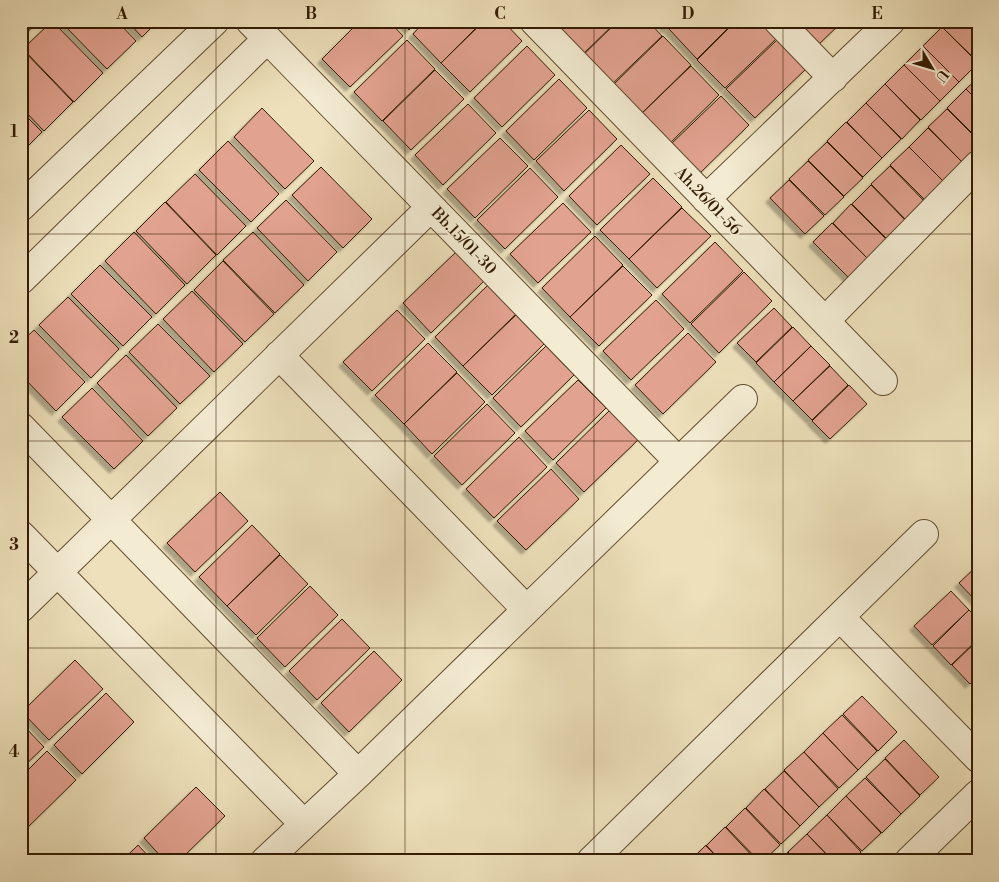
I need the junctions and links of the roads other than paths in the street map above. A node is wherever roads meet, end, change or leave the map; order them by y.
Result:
1 (215, 21) edge
2 (534, 21) edge
3 (778, 21) edge
4 (891, 21) edge
5 (259, 30) edge
6 (833, 78) junction
7 (978, 165) edge
8 (706, 199) junction
9 (431, 207) junction
10 (21, 208) edge
11 (21, 280) edge
12 (825, 321) junction
13 (279, 355) junction
14 (883, 381) dead end
15 (743, 398) dead end
16 (21, 427) edge
17 (678, 461) junction
18 (112, 521) junction
19 (924, 534) dead end
20 (21, 535) edge
21 (57, 572) junction
22 (21, 608) edge
23 (526, 609) junction
24 (840, 617) junction
25 (978, 758) edge
26 (358, 774) junction
27 (978, 794) edge
28 (304, 824) junction
29 (265, 861) edge
30 (591, 861) edge
31 (909, 861) edge

1 - 10 street
2 - 8 street, Ah.26/01-56
3 - 6 street
4 - 6 street
5 - 9 street, Bb.15/01-30
5 - 11 street
6 - 8 street
7 - 12 street
8 - 12 street, Ah.26/01-56
9 - 13 street
9 - 17 street, Bb.15/01-30
12 - 14 street, Ah.26/01-56
13 - 18 street
13 - 23 street
15 - 17 street
16 - 18 street
17 - 23 street
18 - 21 street
18 - 26 street
19 - 24 street
20 - 21 street
21 - 22 street
21 - 28 street
23 - 26 street
24 - 25 street
24 - 30 street
26 - 28 street
27 - 31 street
28 - 29 street

